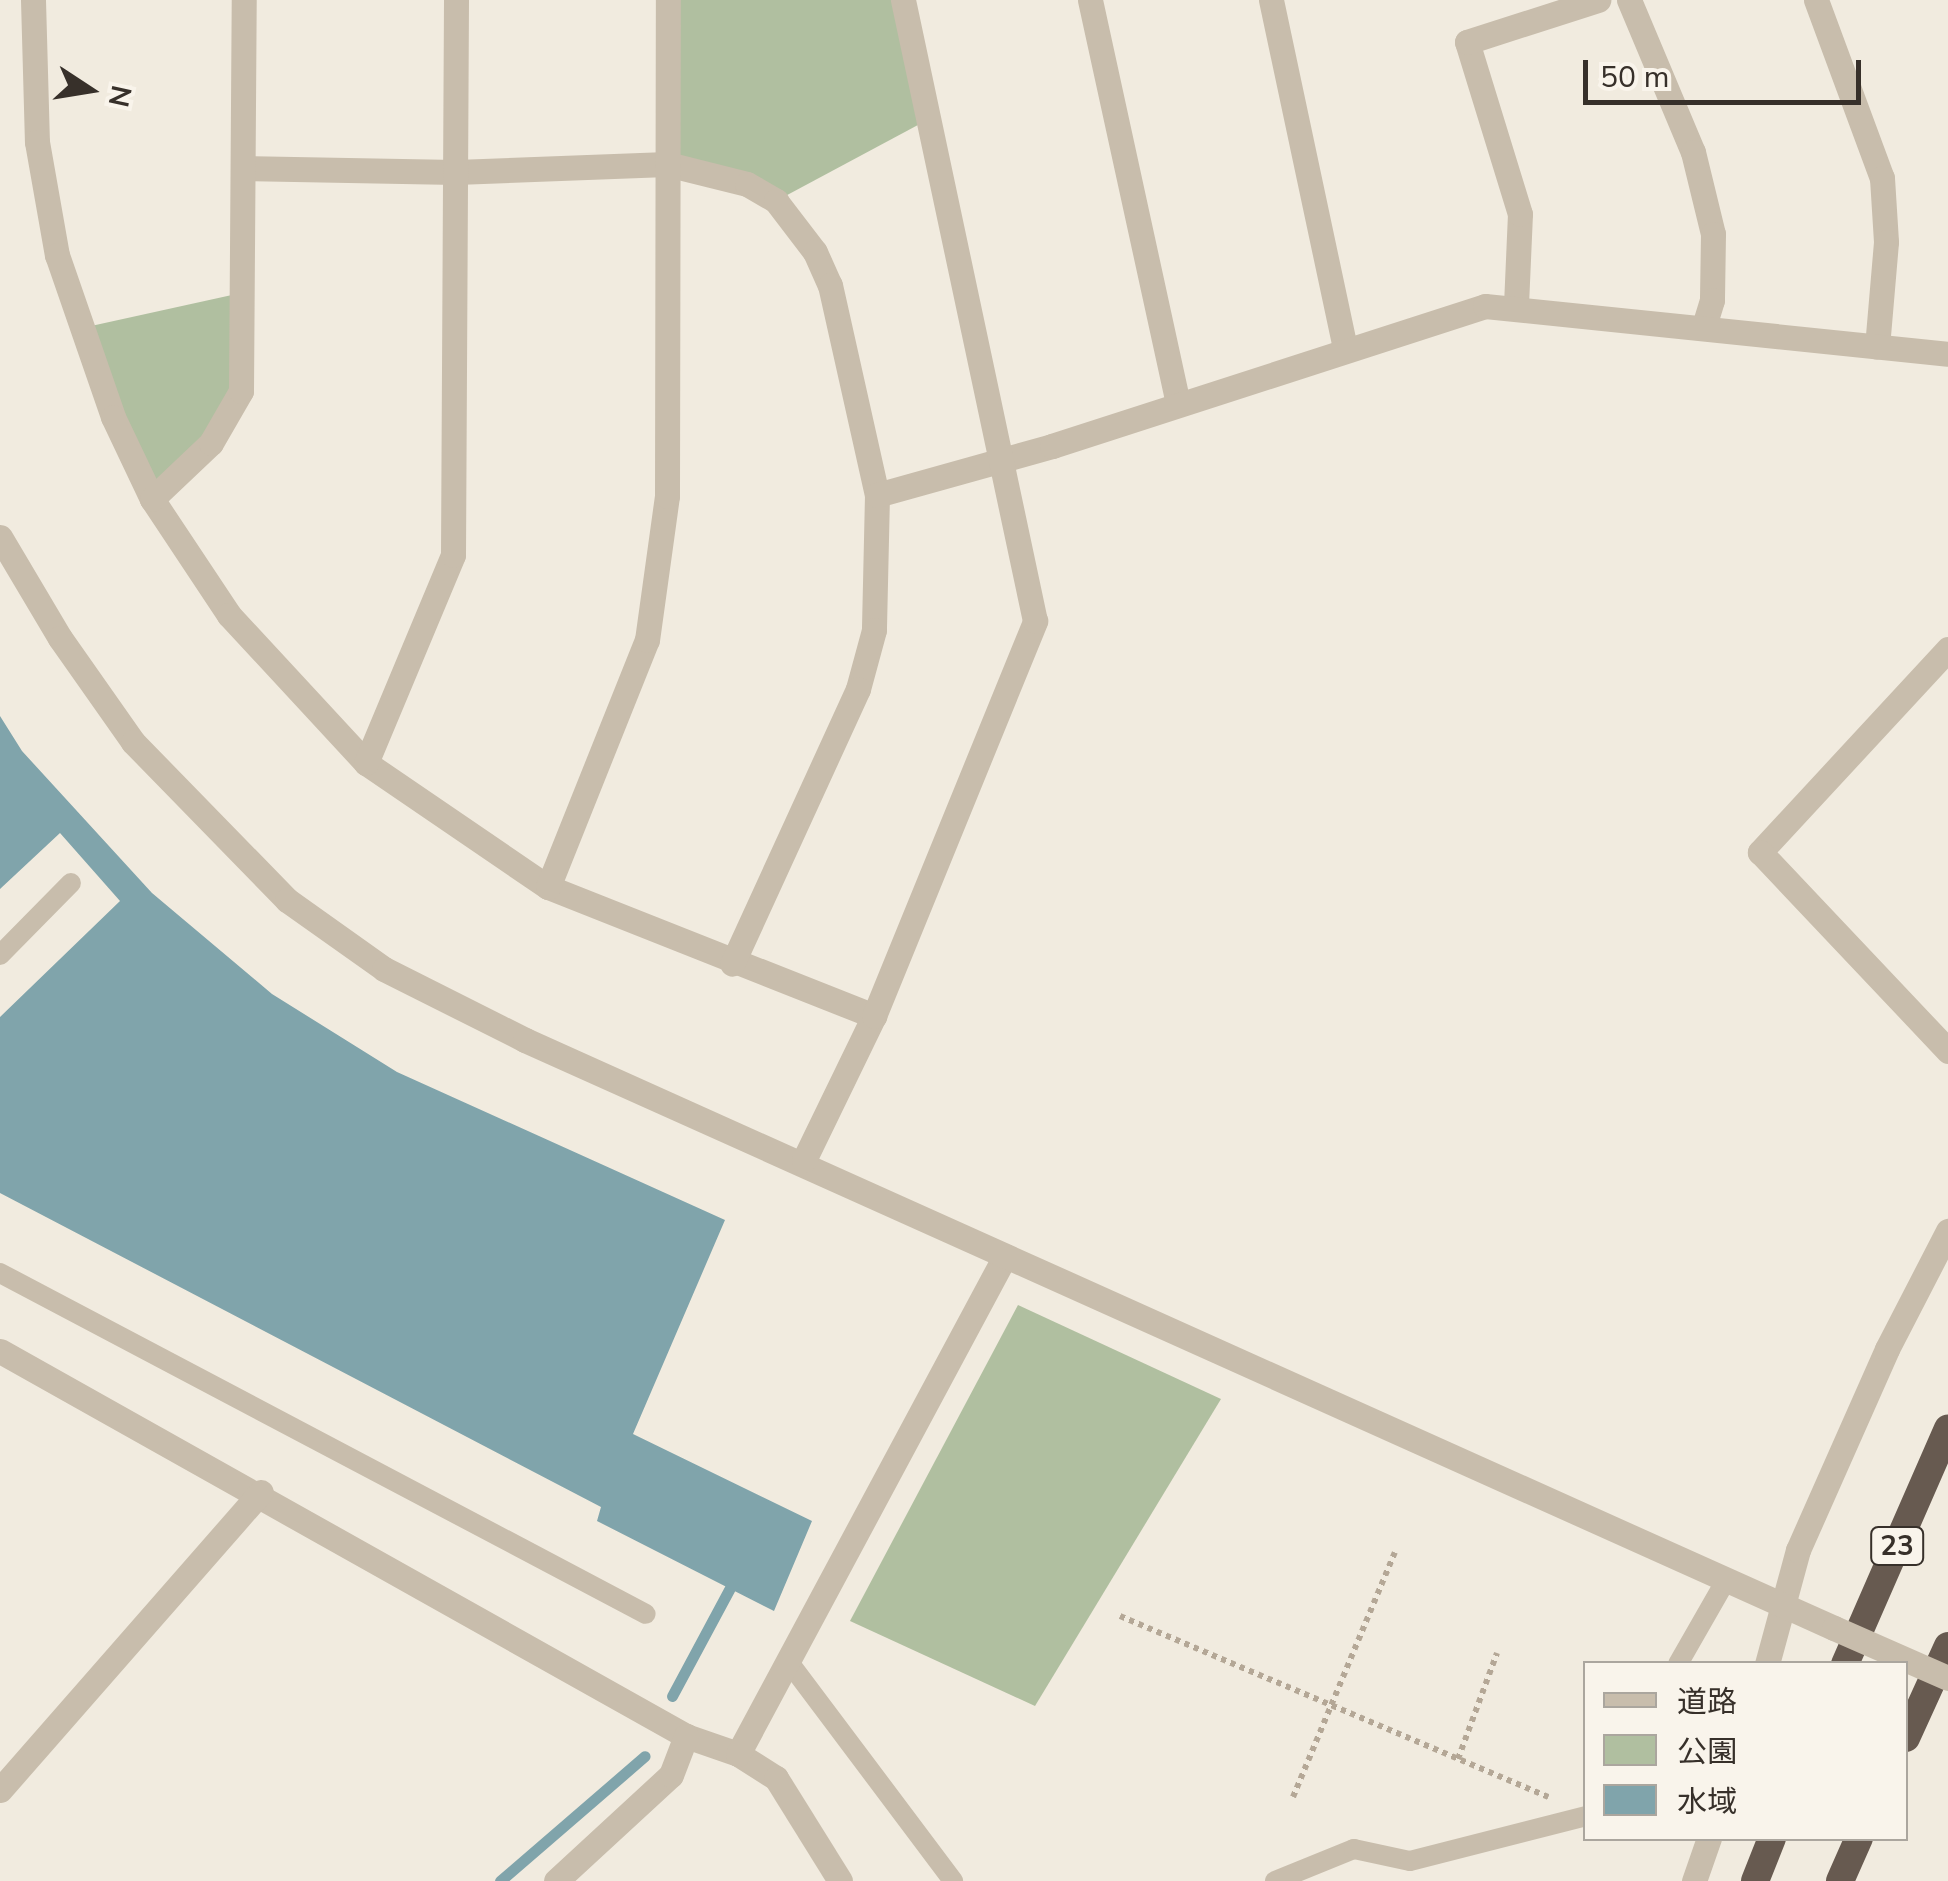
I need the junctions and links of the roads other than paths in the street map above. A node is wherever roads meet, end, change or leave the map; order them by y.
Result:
1 (33, 0) edge
2 (244, 0) edge
3 (456, 0) edge
4 (668, 0) edge
5 (903, 0) edge
6 (1090, 0) edge
7 (1270, 0) edge
8 (1598, 0) edge
9 (1629, 0) edge
10 (1816, 0) edge
11 (668, 164) junction
12 (245, 168) junction
13 (456, 172) junction
14 (1516, 306) junction
15 (1704, 327) junction
16 (1876, 347) junction
17 (1345, 348) junction
18 (1948, 354) edge
19 (1178, 402) junction
20 (1001, 459) junction
21 (877, 495) junction
22 (152, 499) junction
23 (0, 537) edge
24 (1948, 648) edge
25 (366, 763) junction
26 (71, 884) dead end
27 (548, 886) junction
28 (0, 955) edge
29 (732, 964) junction
30 (874, 1016) junction
31 (1948, 1051) edge
32 (804, 1160) junction
33 (1948, 1231) edge
34 (1005, 1256) junction
35 (0, 1273) edge
36 (0, 1351) edge
37 (1948, 1428) edge
38 (261, 1492) junction
39 (1725, 1582) junction
40 (1784, 1608) junction
41 (646, 1614) dead end
42 (1948, 1646) edge
43 (788, 1661) junction
44 (1680, 1661) edge
45 (1769, 1661) edge
46 (1846, 1661) edge
47 (1948, 1678) edge
48 (1908, 1734) edge
49 (686, 1736) junction
50 (738, 1754) junction
51 (0, 1790) edge
52 (1576, 1810) edge
53 (1708, 1841) edge
54 (1771, 1841) edge
55 (1859, 1841) edge
56 (556, 1881) edge
57 (840, 1881) edge
58 (953, 1881) edge
59 (1275, 1881) edge
60 (1694, 1881) edge
61 (1755, 1881) edge
62 (1840, 1881) edge

1 - 22 street
2 - 12 street
3 - 13 street
4 - 11 street
5 - 20 street
6 - 19 street
7 - 17 street
8 - 14 street
9 - 15 street
10 - 16 street
11 - 13 street
11 - 21 street
11 - 27 street
12 - 13 street
12 - 22 street
13 - 25 street
14 - 15 street
14 - 17 street
15 - 16 street
16 - 18 street
17 - 19 street
19 - 20 street
20 - 21 street
20 - 30 street
21 - 29 street
22 - 25 street
23 - 32 street
24 - 31 street
25 - 27 street
26 - 28 lane
27 - 29 street
29 - 30 street
30 - 32 street
32 - 34 street
33 - 40 street
34 - 39 street
34 - 43 street
35 - 41 lane
36 - 38 street
37 - 46 highway, 23
38 - 49 street
38 - 51 street
39 - 40 street
39 - 44 lane
40 - 45 street
40 - 47 street, bridge
42 - 48 highway
43 - 50 street
43 - 58 lane
49 - 50 street
49 - 56 street
50 - 57 street
52 - 59 lane
53 - 60 street
54 - 61 highway
55 - 62 highway

